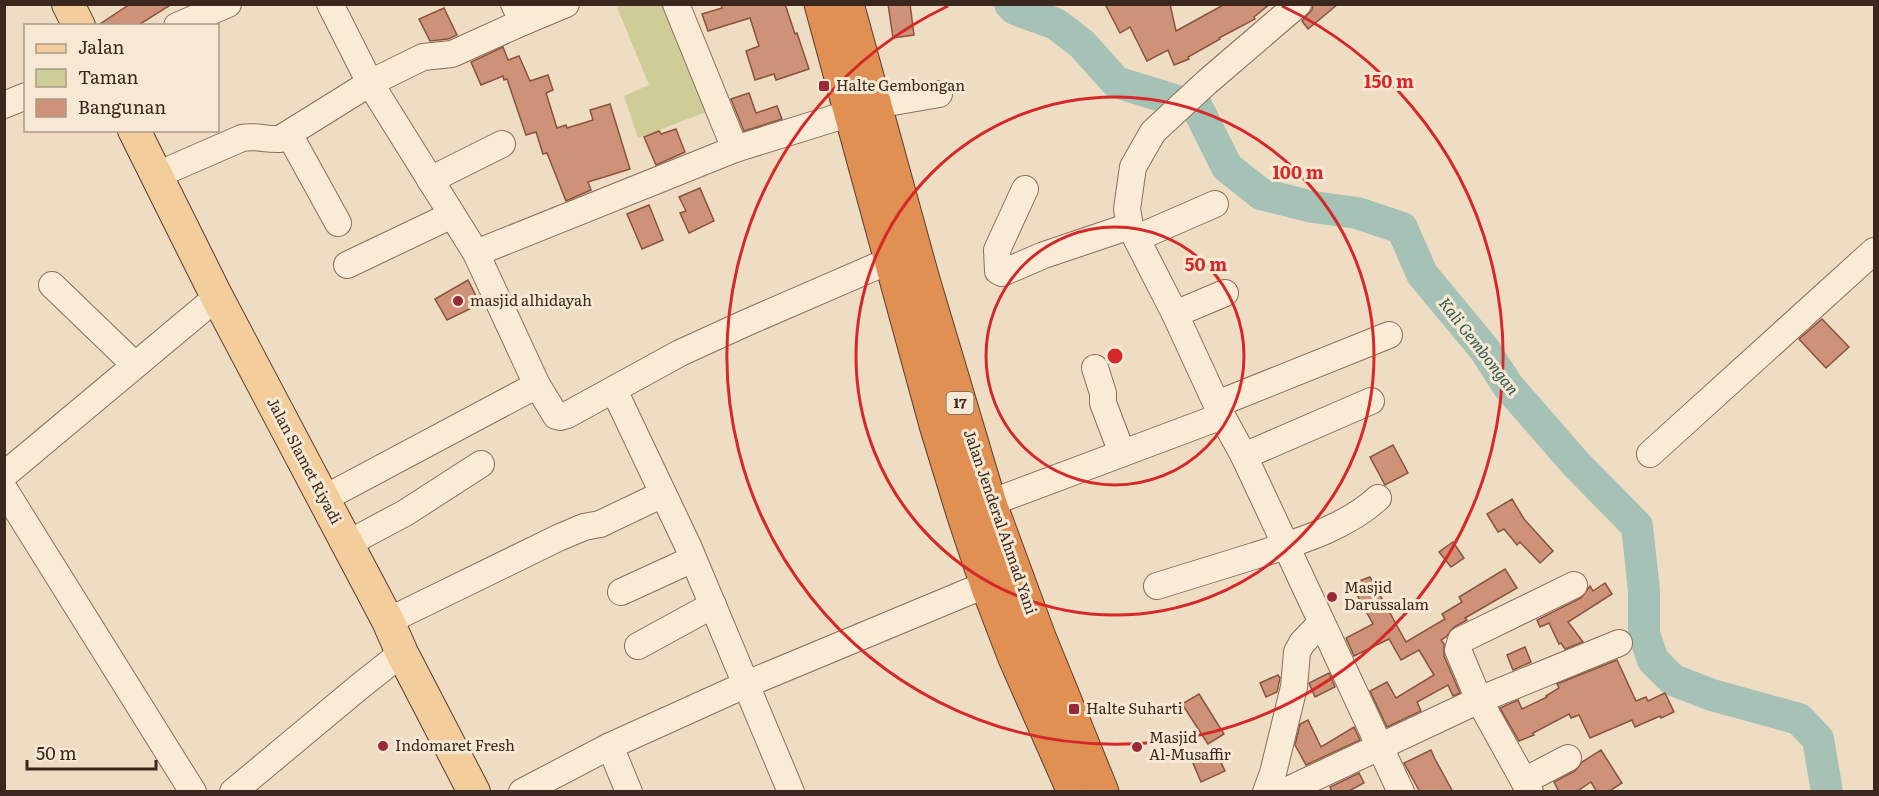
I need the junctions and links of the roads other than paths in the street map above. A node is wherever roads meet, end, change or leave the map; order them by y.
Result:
1 (69, 4) edge
2 (228, 4) edge
3 (330, 4) edge
4 (566, 4) edge
5 (676, 4) edge
6 (821, 4) edge
7 (847, 4) edge
8 (1298, 4) edge
9 (519, 13) edge
10 (79, 24) edge
11 (182, 24) edge
12 (370, 83) junction
13 (939, 94) dead end
14 (24, 97) edge
15 (4, 105) edge
16 (864, 109) junction
17 (135, 132) edge
18 (290, 134) junction
19 (502, 144) dead end
20 (735, 149) junction
21 (157, 175) junction
22 (430, 180) junction
23 (1025, 189) dead end
24 (1215, 204) dead end
25 (452, 215) junction
26 (338, 223) dead end
27 (1134, 232) junction
28 (1875, 251) edge
29 (476, 253) junction
30 (891, 260) junction
31 (347, 265) dead end
32 (52, 285) dead end
33 (1225, 293) dead end
34 (217, 297) junction
35 (1175, 314) junction
36 (1389, 335) dead end
37 (135, 365) junction
38 (1095, 368) dead end
39 (537, 385) junction
40 (614, 390) junction
41 (1371, 401) dead end
42 (1220, 410) junction
43 (1122, 453) junction
44 (1650, 454) dead end
45 (1244, 456) junction
46 (481, 464) dead end
47 (4, 475) edge
48 (4, 489) edge
49 (663, 494) junction
50 (1378, 498) dead end
51 (323, 499) junction
52 (976, 509) junction
53 (347, 544) junction
54 (1285, 546) junction
55 (693, 559) junction
56 (1017, 574) junction
57 (987, 585) junction
58 (1574, 585) dead end
59 (1157, 586) dead end
60 (621, 592) dead end
61 (713, 605) junction
62 (388, 621) junction
63 (1321, 623) junction
64 (1619, 643) dead end
65 (638, 646) dead end
66 (402, 653) junction
67 (747, 684) junction
68 (1479, 700) junction
69 (610, 746) junction
70 (1380, 747) junction
71 (1568, 758) dead end
72 (1527, 786) edge
73 (1279, 787) edge
74 (193, 792) edge
75 (233, 792) edge
76 (474, 792) edge
77 (522, 792) edge
78 (629, 792) edge
79 (791, 792) edge
80 (1074, 792) edge
81 (1102, 792) edge
82 (1401, 792) edge

1 - 10 main road
2 - 11 street
3 - 12 street
4 - 9 street
5 - 20 street
6 - 16 highway, Jalan Jenderal Ahmad Yani / 17
7 - 16 highway, Jalan Jenderal Ahmad Yani / 17
8 - 27 street
9 - 12 street
12 - 18 street
12 - 22 street
13 - 16 street
14 - 15 street
16 - 20 street
16 - 30 highway, Jalan Jenderal Ahmad Yani / 17
16 - 52 highway, Jalan Jenderal Ahmad Yani / 17
17 - 21 main road, Jalan Slamet Riyadi
18 - 21 street
18 - 26 street
19 - 22 street
20 - 29 street
21 - 34 main road, Jalan Slamet Riyadi
22 - 25 street
23 - 27 street
24 - 27 street
25 - 29 street
25 - 31 street
27 - 35 street
28 - 44 street
29 - 39 street
30 - 40 street
30 - 52 highway, Jalan Jenderal Ahmad Yani / 17
32 - 37 street
33 - 35 street
34 - 37 street
34 - 51 main road, Jalan Slamet Riyadi
35 - 42 street
36 - 42 street
37 - 47 street
38 - 43 street
39 - 40 street
39 - 51 street
40 - 49 street
41 - 45 street
42 - 43 street
42 - 45 street
43 - 52 street
45 - 54 street
46 - 53 street
48 - 74 street
49 - 55 street
49 - 62 street
50 - 54 street
51 - 53 main road, Jalan Slamet Riyadi
52 - 56 highway, Jalan Jenderal Ahmad Yani / 17
52 - 57 highway, Jalan Jenderal Ahmad Yani / 17
53 - 62 main road, Jalan Slamet Riyadi
54 - 59 street
54 - 63 street
55 - 60 street
55 - 61 street
56 - 57 street
56 - 81 highway, Jalan Jenderal Ahmad Yani / 17
57 - 67 street
57 - 80 highway, Jalan Jenderal Ahmad Yani / 17
58 - 68 street
61 - 65 street
61 - 67 street
62 - 66 main road, Jalan Slamet Riyadi
63 - 70 street
63 - 73 street
64 - 68 street
66 - 75 street
66 - 76 main road, Jalan Slamet Riyadi
67 - 69 street
67 - 79 street
68 - 70 street
68 - 72 street
69 - 77 street
69 - 78 street
70 - 73 street
70 - 82 street
71 - 72 street

